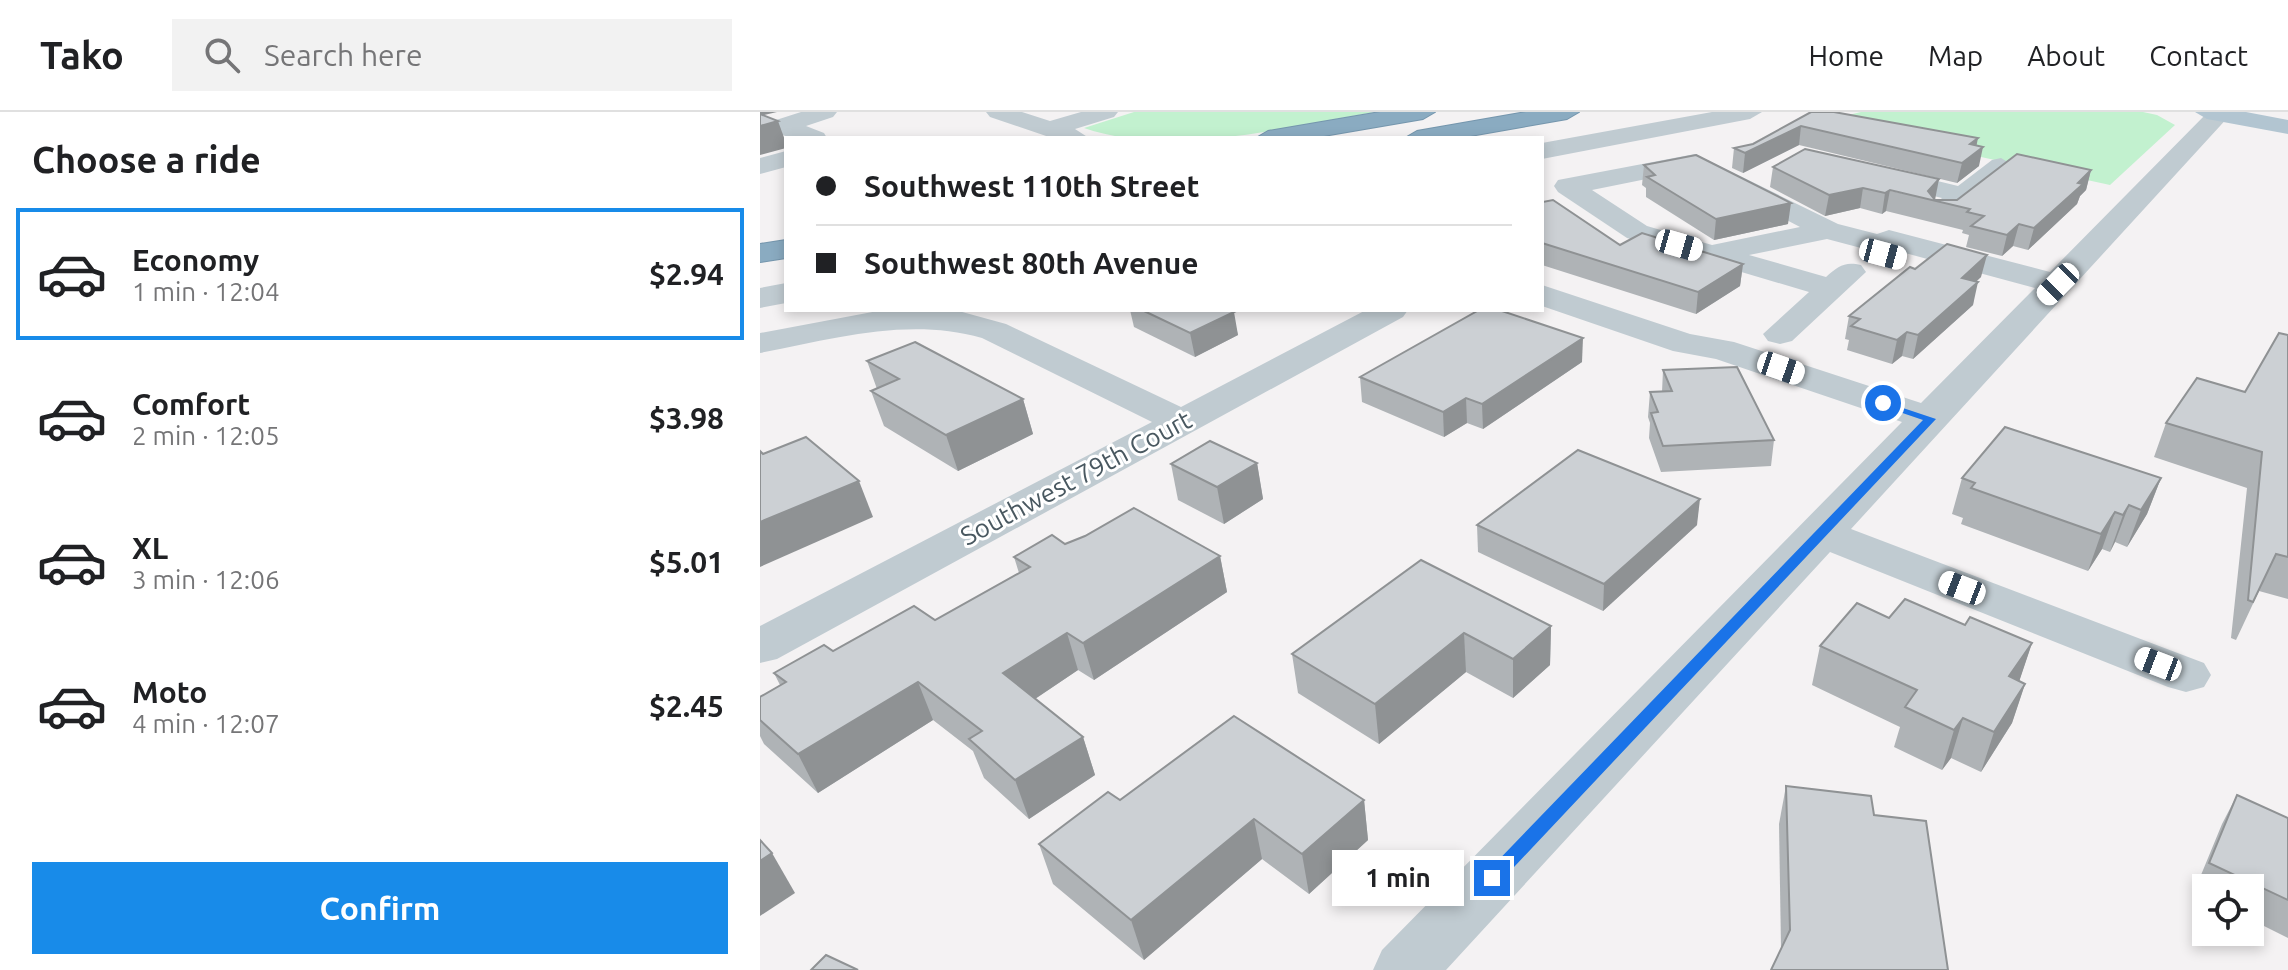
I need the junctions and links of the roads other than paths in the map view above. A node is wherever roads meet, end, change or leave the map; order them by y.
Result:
1 (825, 112) edge
2 (998, 112) edge
3 (1106, 112) edge
4 (1423, 112) edge
5 (1567, 112) edge
6 (1750, 112) edge
7 (2238, 115) edge
8 (2288, 127) edge
9 (1050, 129) junction
10 (810, 136) edge
11 (1071, 136) edge
12 (1280, 136) edge
13 (1429, 136) edge
14 (1544, 151) edge
15 (784, 160) edge
16 (760, 166) edge
17 (2001, 166) edge
18 (1858, 170) edge
19 (1771, 171) dead end
20 (1744, 187) junction
21 (1963, 195) junction
22 (1924, 226) dead end
23 (1828, 230) junction
24 (784, 249) edge
25 (760, 253) edge
26 (1711, 254) junction
27 (1866, 258) junction
28 (1544, 282) edge
29 (2052, 291) junction
30 (784, 293) edge
31 (1544, 296) edge
32 (760, 298) edge
33 (1387, 312) edge
34 (1780, 334) dead end
35 (760, 343) edge
36 (1722, 349) junction
37 (1930, 419) junction
38 (1182, 422) junction
39 (1821, 533) junction
40 (760, 647) edge
41 (2186, 675) dead end
42 (1405, 970) edge

1 - 10 street
2 - 9 street
3 - 9 street
4 - 12 highway
5 - 13 highway
6 - 14 street
7 - 8 main road
7 - 29 street
9 - 11 street
15 - 16 street
17 - 21 street
18 - 21 street
19 - 20 street
20 - 23 street
20 - 26 street
21 - 22 street
23 - 26 street
23 - 27 street
24 - 25 highway
26 - 27 street
27 - 29 street
27 - 34 street
28 - 36 street
29 - 37 street
30 - 32 street
31 - 36 street
33 - 38 street, Southwest 79th Court
35 - 38 street
36 - 37 street
37 - 39 street
38 - 40 street, Southwest 79th Court
39 - 41 street
39 - 42 street

